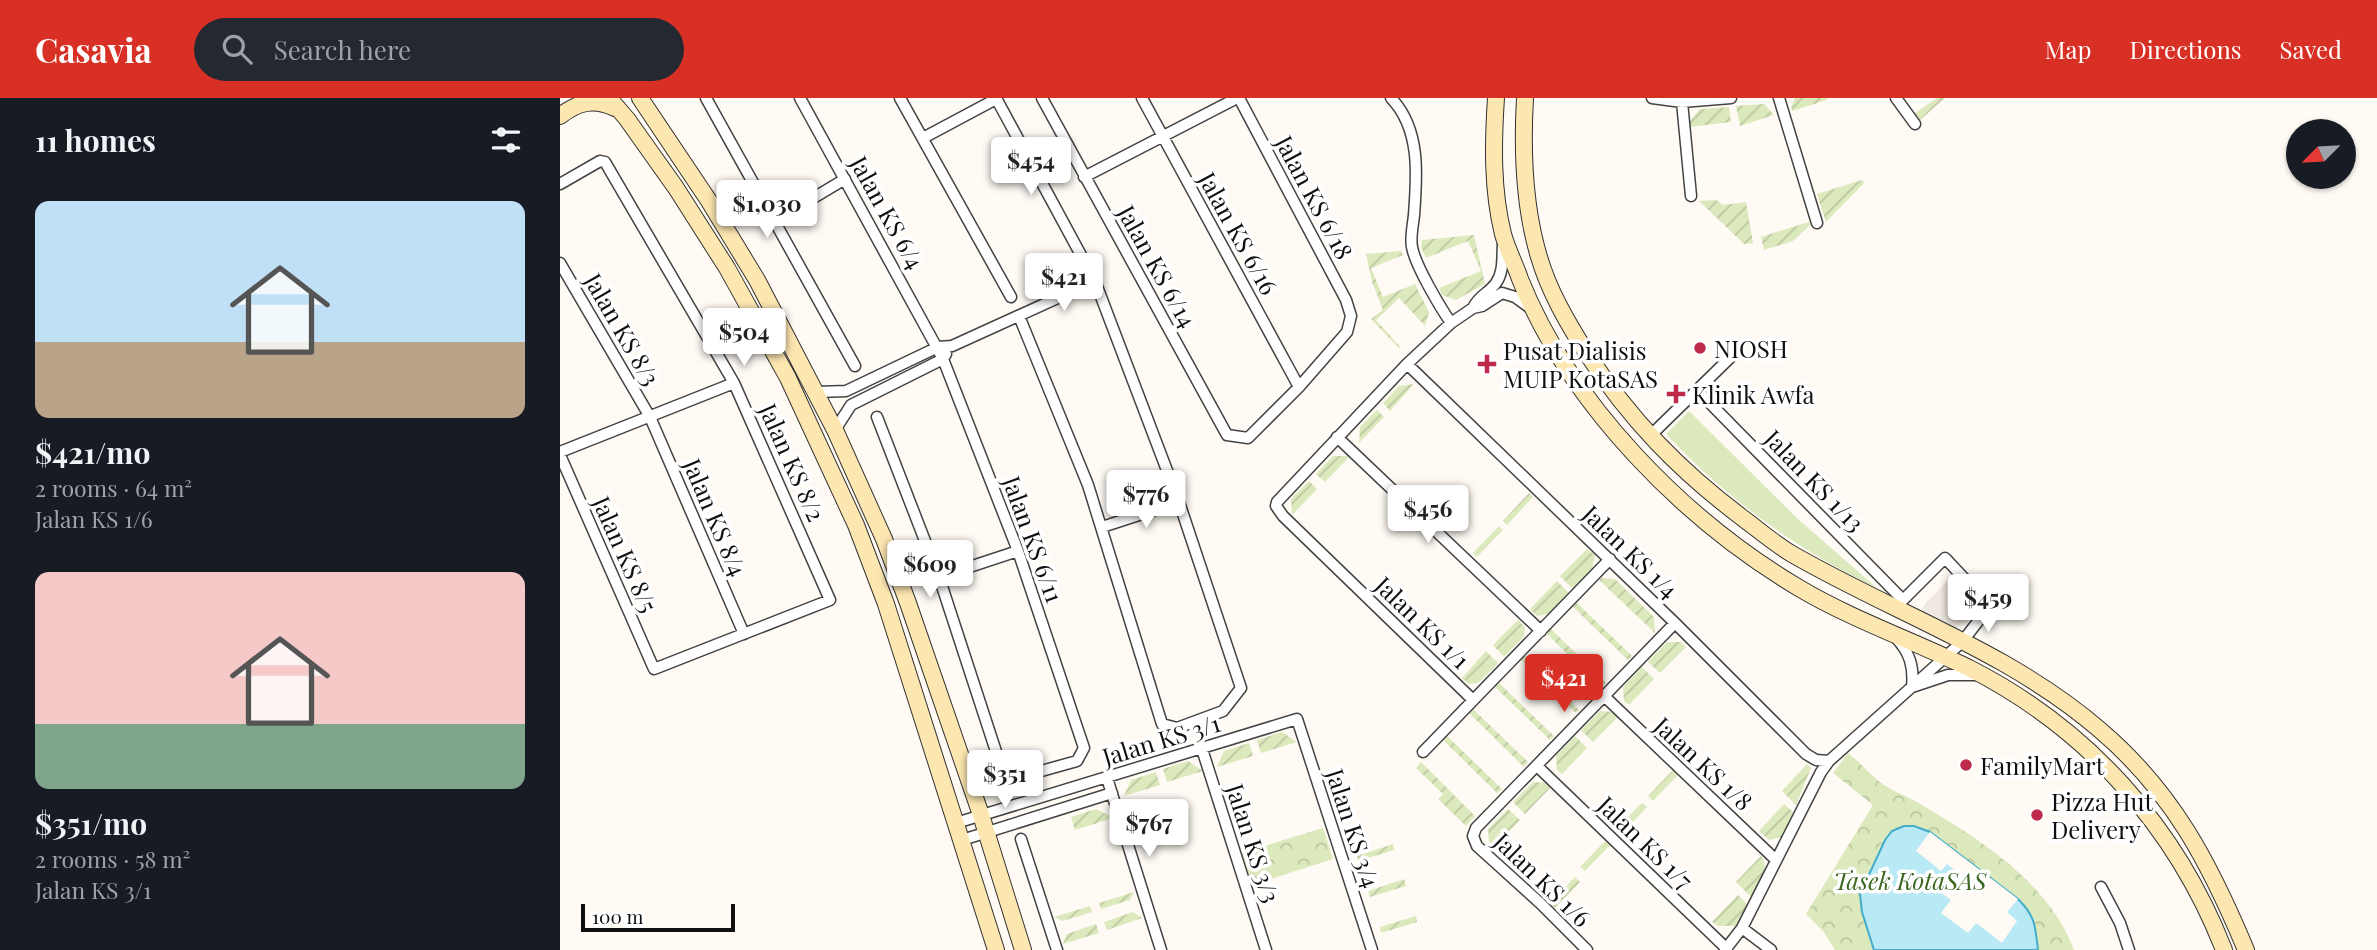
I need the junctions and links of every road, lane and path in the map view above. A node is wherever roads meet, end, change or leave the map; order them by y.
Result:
1 (577, 98) edge
2 (609, 98) edge
3 (706, 98) edge
4 (800, 98) edge
5 (900, 98) edge
6 (1042, 98) edge
7 (1142, 98) edge
8 (1238, 98) edge
9 (1391, 98) edge
10 (1496, 98) edge
11 (1525, 98) edge
12 (1652, 98) edge
13 (1731, 98) edge
14 (1779, 98) edge
15 (1896, 98) edge
16 (996, 99) edge
17 (643, 102) edge
18 (1682, 102) junction
19 (560, 116) edge
20 (627, 119) junction
21 (1916, 124) dead end
22 (1162, 137) junction
23 (923, 138) junction
24 (1084, 177) junction
25 (845, 179) junction
26 (560, 184) edge
27 (1691, 196) dead end
28 (775, 221) junction
29 (1817, 223) dead end
30 (1504, 238) junction
31 (560, 263) edge
32 (1095, 281) junction
33 (1011, 297) dead end
34 (1473, 307) junction
35 (1533, 310) junction
36 (1019, 316) junction
37 (1451, 323) junction
38 (952, 346) junction
39 (938, 347) junction
40 (1739, 349) dead end
41 (943, 359) junction
42 (1407, 364) junction
43 (855, 366) dead end
44 (734, 383) junction
45 (1299, 387) junction
46 (1697, 390) junction
47 (817, 392) junction
48 (650, 417) junction
49 (877, 417) dead end
50 (835, 429) junction
51 (1650, 436) junction
52 (1337, 437) junction
53 (560, 453) edge
54 (1180, 502) junction
55 (1102, 527) junction
56 (1018, 551) junction
57 (1610, 559) junction
58 (939, 577) junction
59 (1675, 623) junction
60 (1884, 629) junction
61 (1541, 631) junction
62 (744, 634) junction
63 (1962, 642) junction
64 (1944, 658) junction
65 (1981, 675) junction
66 (1912, 687) junction
67 (1604, 696) junction
68 (1473, 700) junction
69 (1297, 719) joint
70 (1202, 749) junction
71 (1423, 752) dead end
72 (1829, 761) junction
73 (1536, 766) junction
74 (1107, 778) junction
75 (1112, 793) junction
76 (981, 815) junction
77 (956, 823) junction
78 (986, 833) junction
79 (1021, 839) dead end
80 (962, 840) junction
81 (1776, 860) junction
82 (2101, 887) dead end
83 (1742, 928) junction
84 (1726, 949) edge
85 (996, 950) edge
86 (1023, 950) edge
87 (1057, 950) edge
88 (1161, 950) edge
89 (1266, 950) edge
90 (1372, 950) edge
91 (1587, 950) edge
92 (1771, 950) edge
93 (2129, 950) edge
94 (2224, 950) edge
95 (2246, 950) edge

1 - 19 street
2 - 20 main road
3 - 28 street
4 - 25 street, Jalan KS 6/4
5 - 23 street
6 - 24 street, Jalan KS 6/14
7 - 22 street, Jalan KS 6/16
8 - 22 street
8 - 45 street, Jalan KS 6/18
9 - 37 street
10 - 30 main road
11 - 51 main road
12 - 18 street
13 - 18 street
14 - 29 street
15 - 21 street
16 - 23 street
16 - 32 street
17 - 47 main road
18 - 27 street
19 - 20 main road
20 - 77 main road
22 - 24 street
22 - 45 street, Jalan KS 6/16
23 - 33 street
24 - 45 street, Jalan KS 6/14
25 - 28 street
25 - 39 street, Jalan KS 6/4
26 - 44 street, Jalan KS 8/2
28 - 43 street
30 - 34 street
30 - 35 main road
31 - 48 street, Jalan KS 8/3
32 - 36 street
32 - 54 street
34 - 35 street
34 - 37 street
35 - 60 main road
36 - 38 street
36 - 55 street
37 - 42 street
38 - 39 street
38 - 41 street
39 - 41 street, Jalan KS 6/11
39 - 47 street
40 - 46 street
41 - 50 street
41 - 56 street, Jalan KS 6/11
42 - 52 street
42 - 57 street, Jalan KS 1/4
44 - 48 street
44 - 62 street, Jalan KS 8/2
46 - 51 street
46 - 63 street, Jalan KS 1/13
47 - 50 main road
48 - 53 street
48 - 62 street, Jalan KS 8/4
49 - 58 street
50 - 76 main road
51 - 63 main road
52 - 61 street
52 - 68 street, Jalan KS 1/1
53 - 62 street, Jalan KS 8/5
54 - 55 street
54 - 55 street
56 - 58 street
56 - 58 street, Jalan KS 6/11
57 - 59 street, Jalan KS 1/4
57 - 61 street
59 - 67 street, Jalan KS 1/6
59 - 72 street, Jalan KS 1/4
60 - 64 main road
60 - 66 street
61 - 68 street
63 - 64 street
63 - 95 main road
64 - 65 main road
64 - 66 street
65 - 66 street
65 - 94 main road
66 - 72 street
67 - 73 street, Jalan KS 1/6
67 - 81 street, Jalan KS 1/8
68 - 71 street
69 - 70 street, Jalan KS 3/1
69 - 90 street, Jalan KS 3/4
70 - 74 street, Jalan KS 3/1
70 - 89 street, Jalan KS 3/3
72 - 81 street
73 - 84 street, Jalan KS 1/7
73 - 91 street, Jalan KS 1/6
74 - 75 street
74 - 76 street, Jalan KS 3/1
75 - 78 street, Jalan KS 3/1
75 - 88 street
76 - 77 street, Jalan KS 3/1
76 - 78 main road
77 - 80 main road
78 - 80 street, Jalan KS 3/1
78 - 86 main road
79 - 87 street
80 - 85 main road
81 - 83 street
82 - 93 street
83 - 84 street
83 - 92 street

